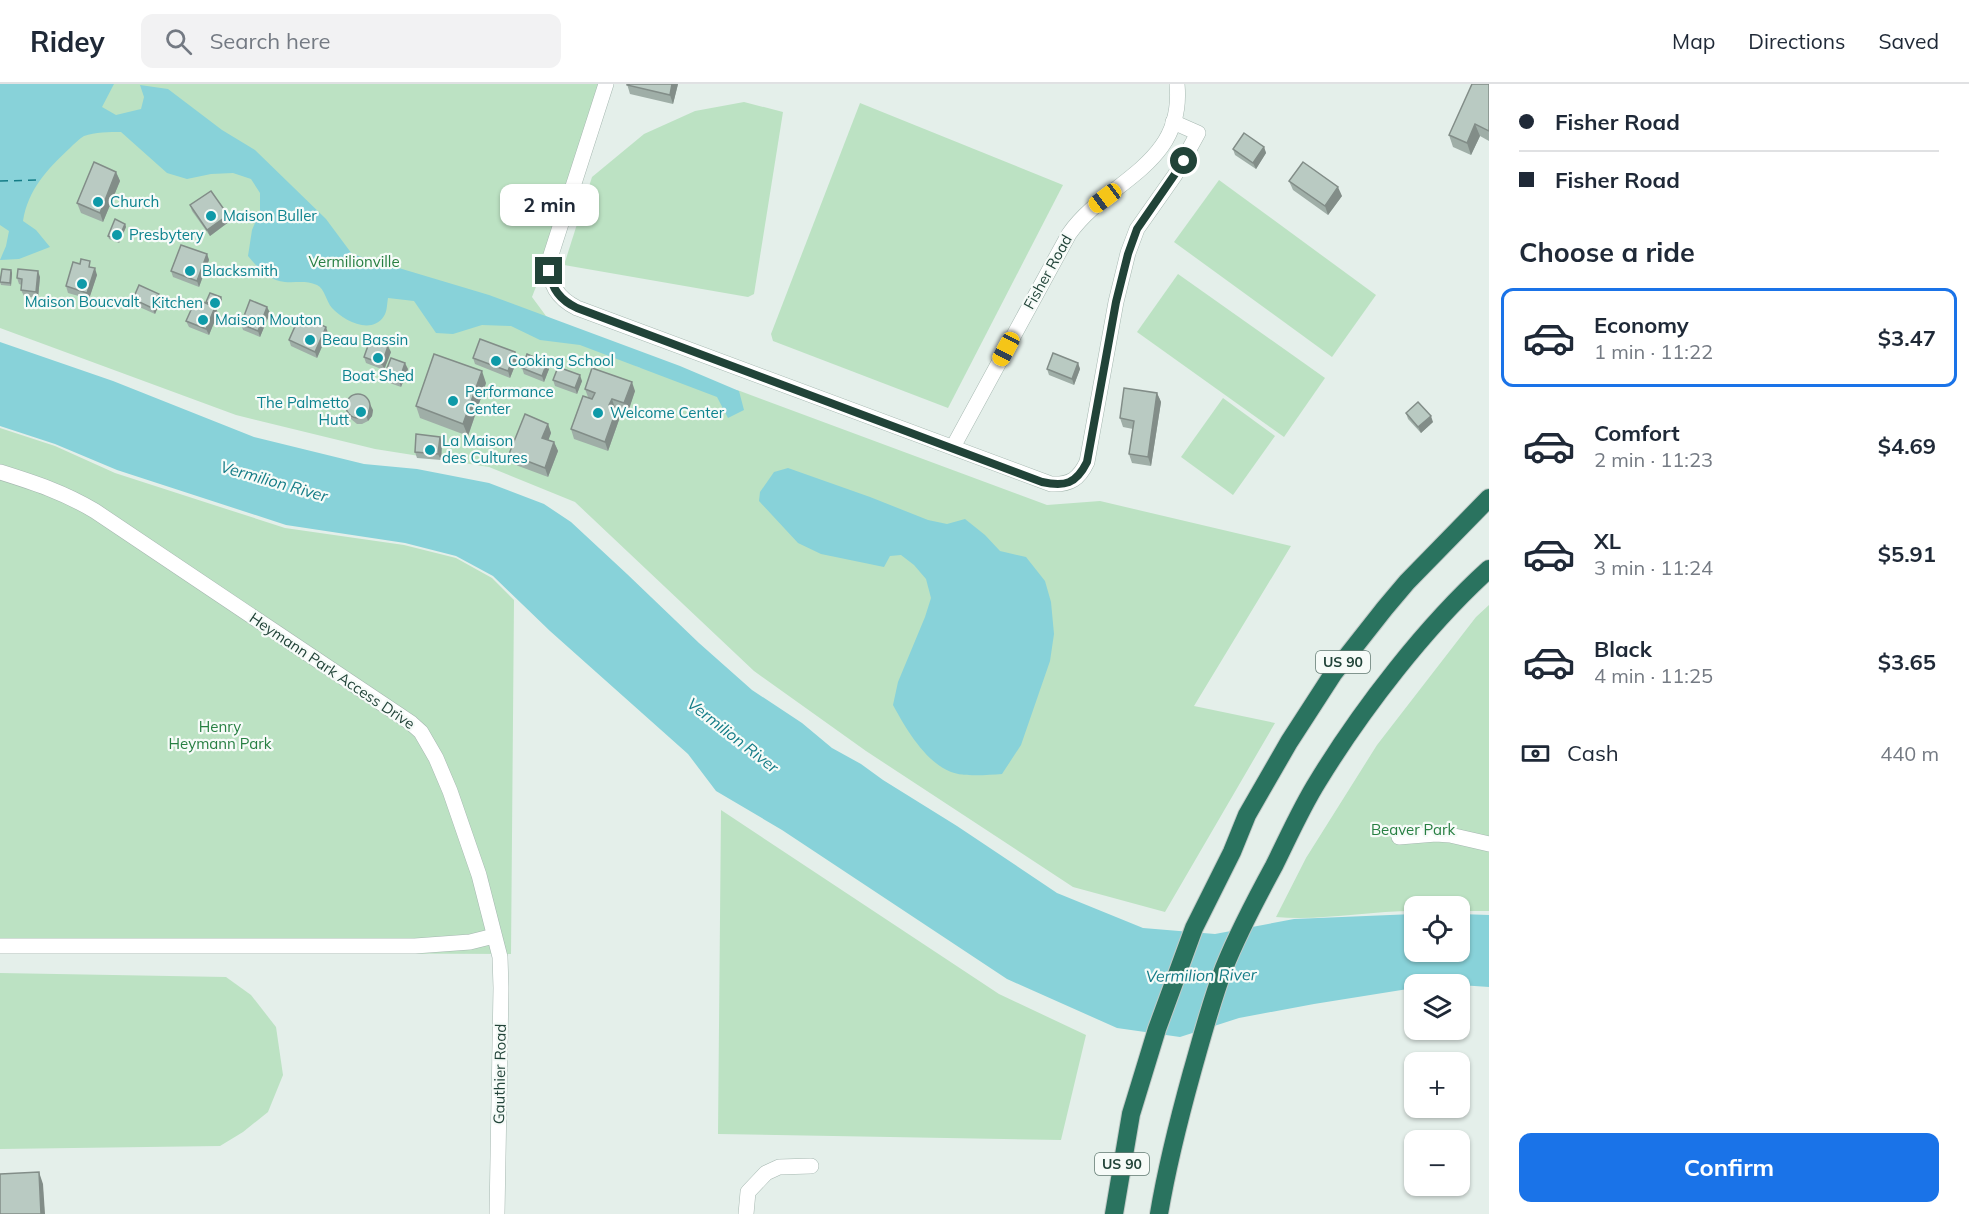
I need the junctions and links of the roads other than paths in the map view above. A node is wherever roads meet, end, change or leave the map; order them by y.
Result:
1 (606, 84) edge
2 (1177, 84) edge
3 (1173, 122) junction
4 (953, 447) junction
5 (0, 472) edge
6 (1489, 498) edge
7 (1489, 569) edge
8 (1399, 837) dead end
9 (1489, 844) edge
10 (494, 936) junction
11 (0, 946) edge
12 (811, 1166) dead end
13 (497, 1214) edge
14 (746, 1214) edge
15 (1114, 1214) edge
16 (1159, 1214) edge

1 - 4 street
2 - 3 street, Fisher Road
3 - 4 street, Fisher Road
3 - 4 street
5 - 10 street, Heymann Park Access Drive
6 - 15 highway, US 90
7 - 16 highway, US 90
8 - 9 street
10 - 11 street
10 - 13 street, Gauthier Road
12 - 14 street

